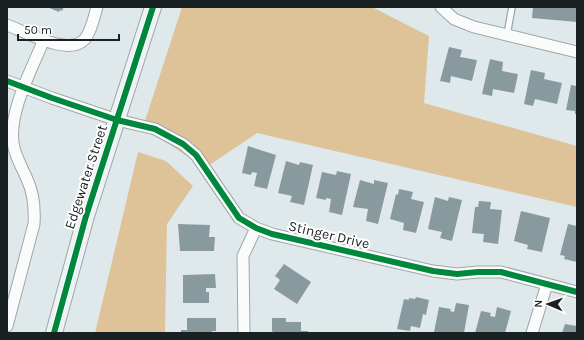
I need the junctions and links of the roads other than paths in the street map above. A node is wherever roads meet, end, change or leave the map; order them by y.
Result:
1 (97, 7) edge
2 (153, 7) edge
3 (441, 7) edge
4 (512, 7) edge
5 (7, 25) edge
6 (507, 35) junction
7 (44, 39) junction
8 (577, 52) edge
9 (7, 81) edge
10 (25, 88) junction
11 (117, 120) junction
12 (256, 228) junction
13 (547, 284) junction
14 (577, 292) edge
15 (7, 326) edge
16 (54, 333) edge
17 (244, 333) edge
18 (532, 333) edge

1 - 7 street
2 - 11 street, Edgewater Street
3 - 6 street
4 - 6 lane
5 - 7 street
6 - 8 street
7 - 10 street
9 - 10 street, Stinger Drive
10 - 11 street, Stinger Drive
10 - 15 street
11 - 12 street, Stinger Drive
11 - 16 street, Edgewater Street
12 - 13 street, Stinger Drive
12 - 17 street
13 - 14 street, Stinger Drive
13 - 18 street

